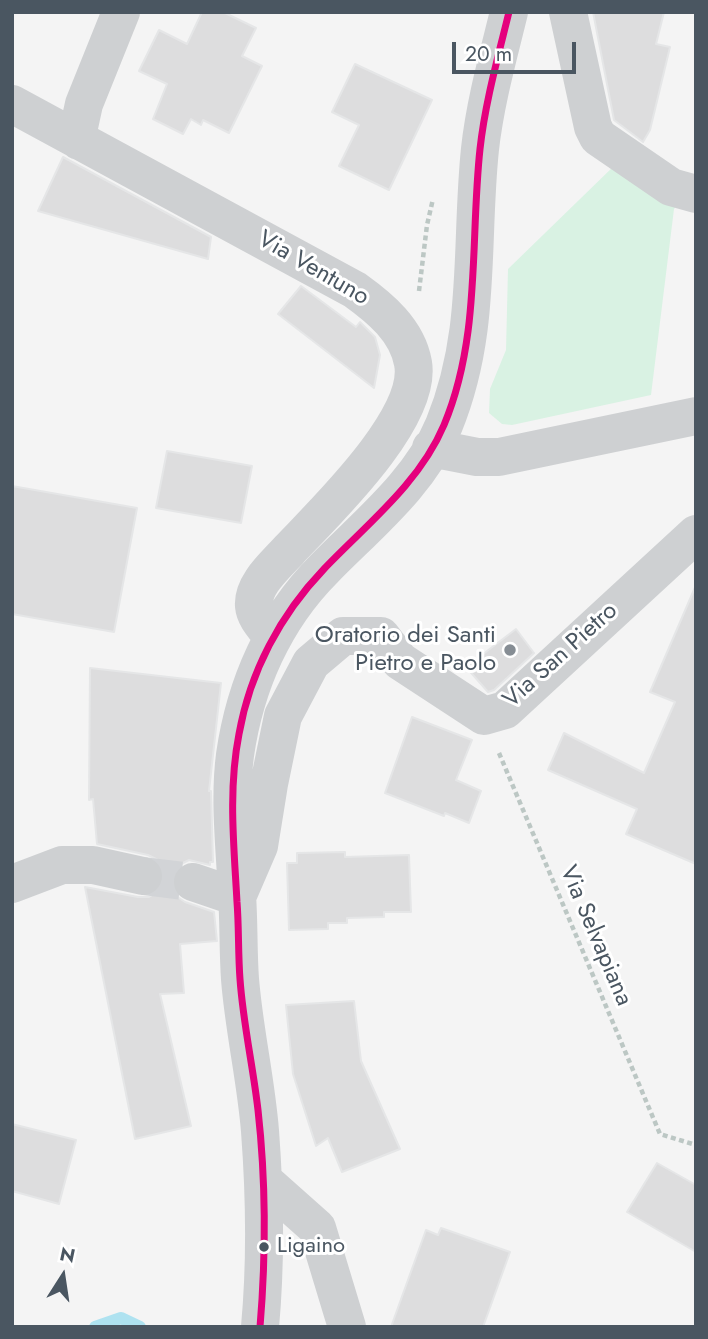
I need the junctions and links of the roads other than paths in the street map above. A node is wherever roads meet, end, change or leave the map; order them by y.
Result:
1 (121, 12) edge
2 (509, 12) edge
3 (568, 12) edge
4 (12, 104) edge
5 (79, 141) junction
6 (696, 194) edge
7 (696, 416) edge
8 (431, 448) junction
9 (696, 534) edge
10 (273, 638) junction
11 (143, 876) tunnel mouth
12 (193, 882) tunnel mouth
13 (12, 884) edge
14 (237, 897) junction
15 (263, 1180) junction
16 (260, 1327) edge
17 (347, 1327) edge

1 - 5 street
2 - 8 street
3 - 6 street
4 - 5 street, Via Ventuno
5 - 10 street, Via Ventuno
7 - 8 street
8 - 10 street
9 - 14 street, Via San Pietro
10 - 14 street
11 - 13 street
12 - 14 street
14 - 15 street
15 - 16 street
15 - 17 street

